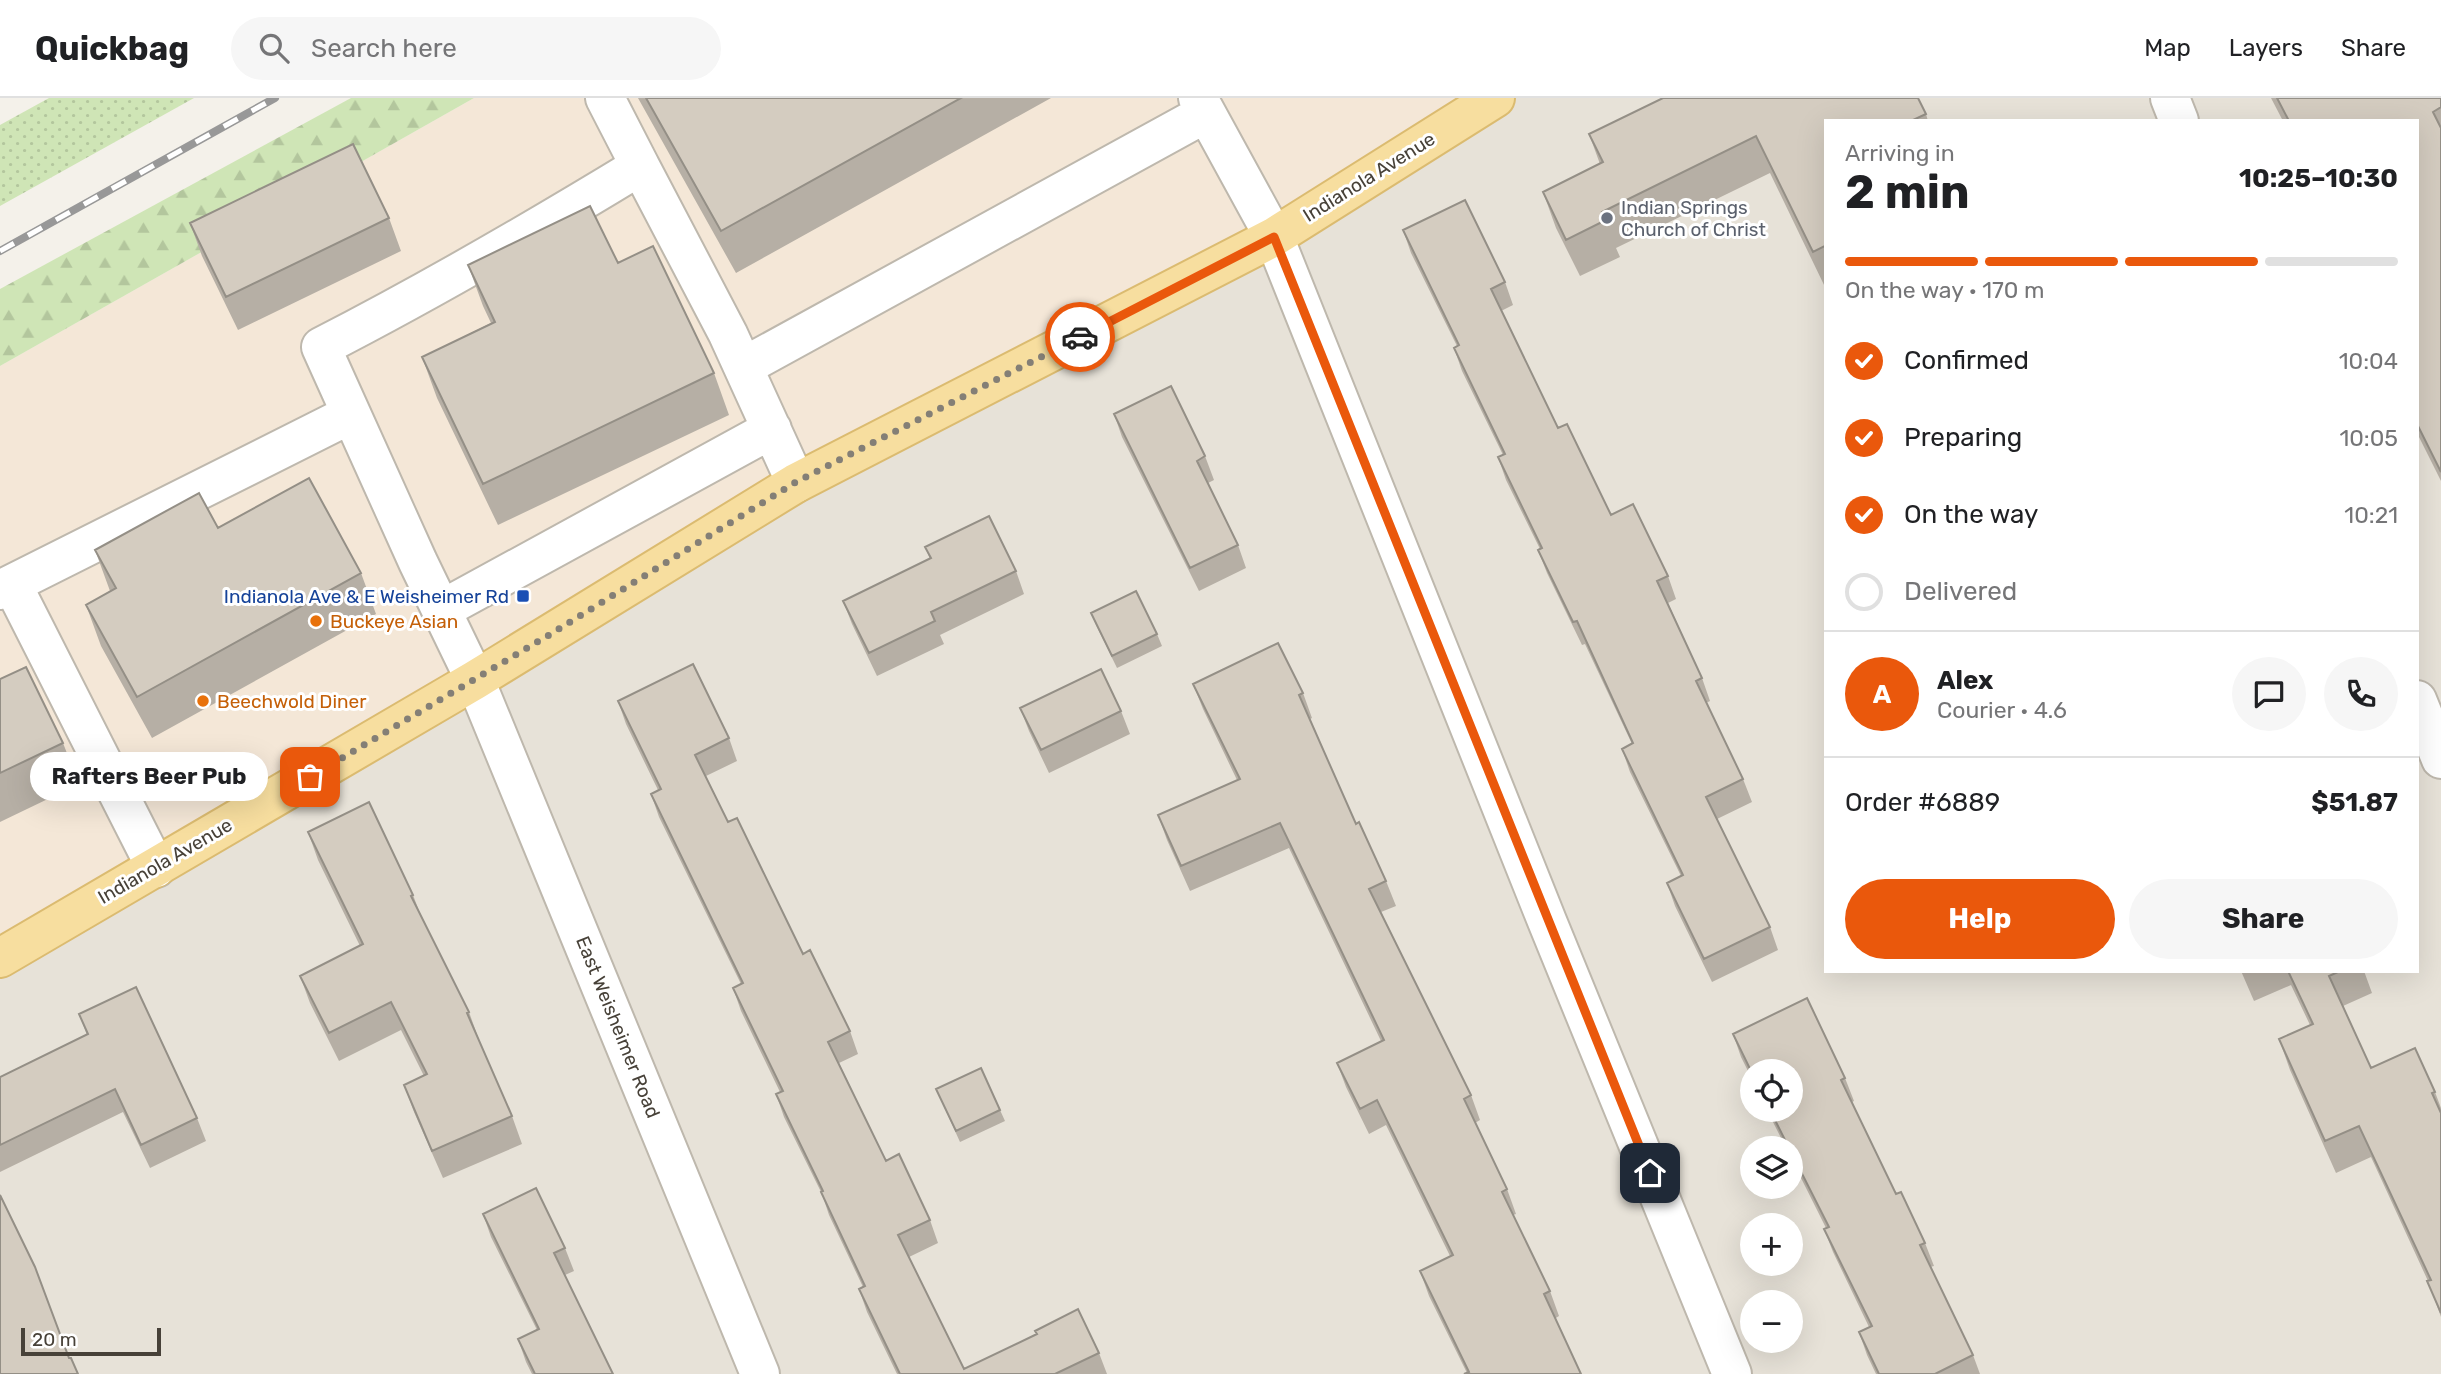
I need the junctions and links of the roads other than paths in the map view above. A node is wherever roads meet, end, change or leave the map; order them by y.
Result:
1 (605, 98) edge
2 (1495, 98) edge
3 (2170, 98) edge
4 (1202, 106) edge
5 (2178, 119) edge
6 (640, 166) junction
7 (1274, 237) junction
8 (743, 367) junction
9 (351, 414) junction
10 (772, 429) junction
11 (796, 482) junction
12 (6, 587) edge
13 (441, 610) junction
14 (475, 680) junction
15 (2419, 704) edge
16 (2439, 748) edge
17 (156, 868) junction
18 (0, 958) edge
19 (761, 1374) edge
20 (1732, 1374) edge

1 - 6 street
2 - 7 main road, Indianola Avenue
3 - 5 street
4 - 7 street
4 - 8 street
6 - 8 street
6 - 9 street, East Weisheimer Road
7 - 11 main road, Indianola Avenue
7 - 20 street
8 - 10 street
9 - 12 street
9 - 13 street, East Weisheimer Road
10 - 11 street
10 - 13 street
11 - 14 main road, Indianola Avenue
12 - 17 street
13 - 14 street, East Weisheimer Road
14 - 17 main road, Indianola Avenue
14 - 19 street, East Weisheimer Road
15 - 16 street
17 - 18 main road, Indianola Avenue

